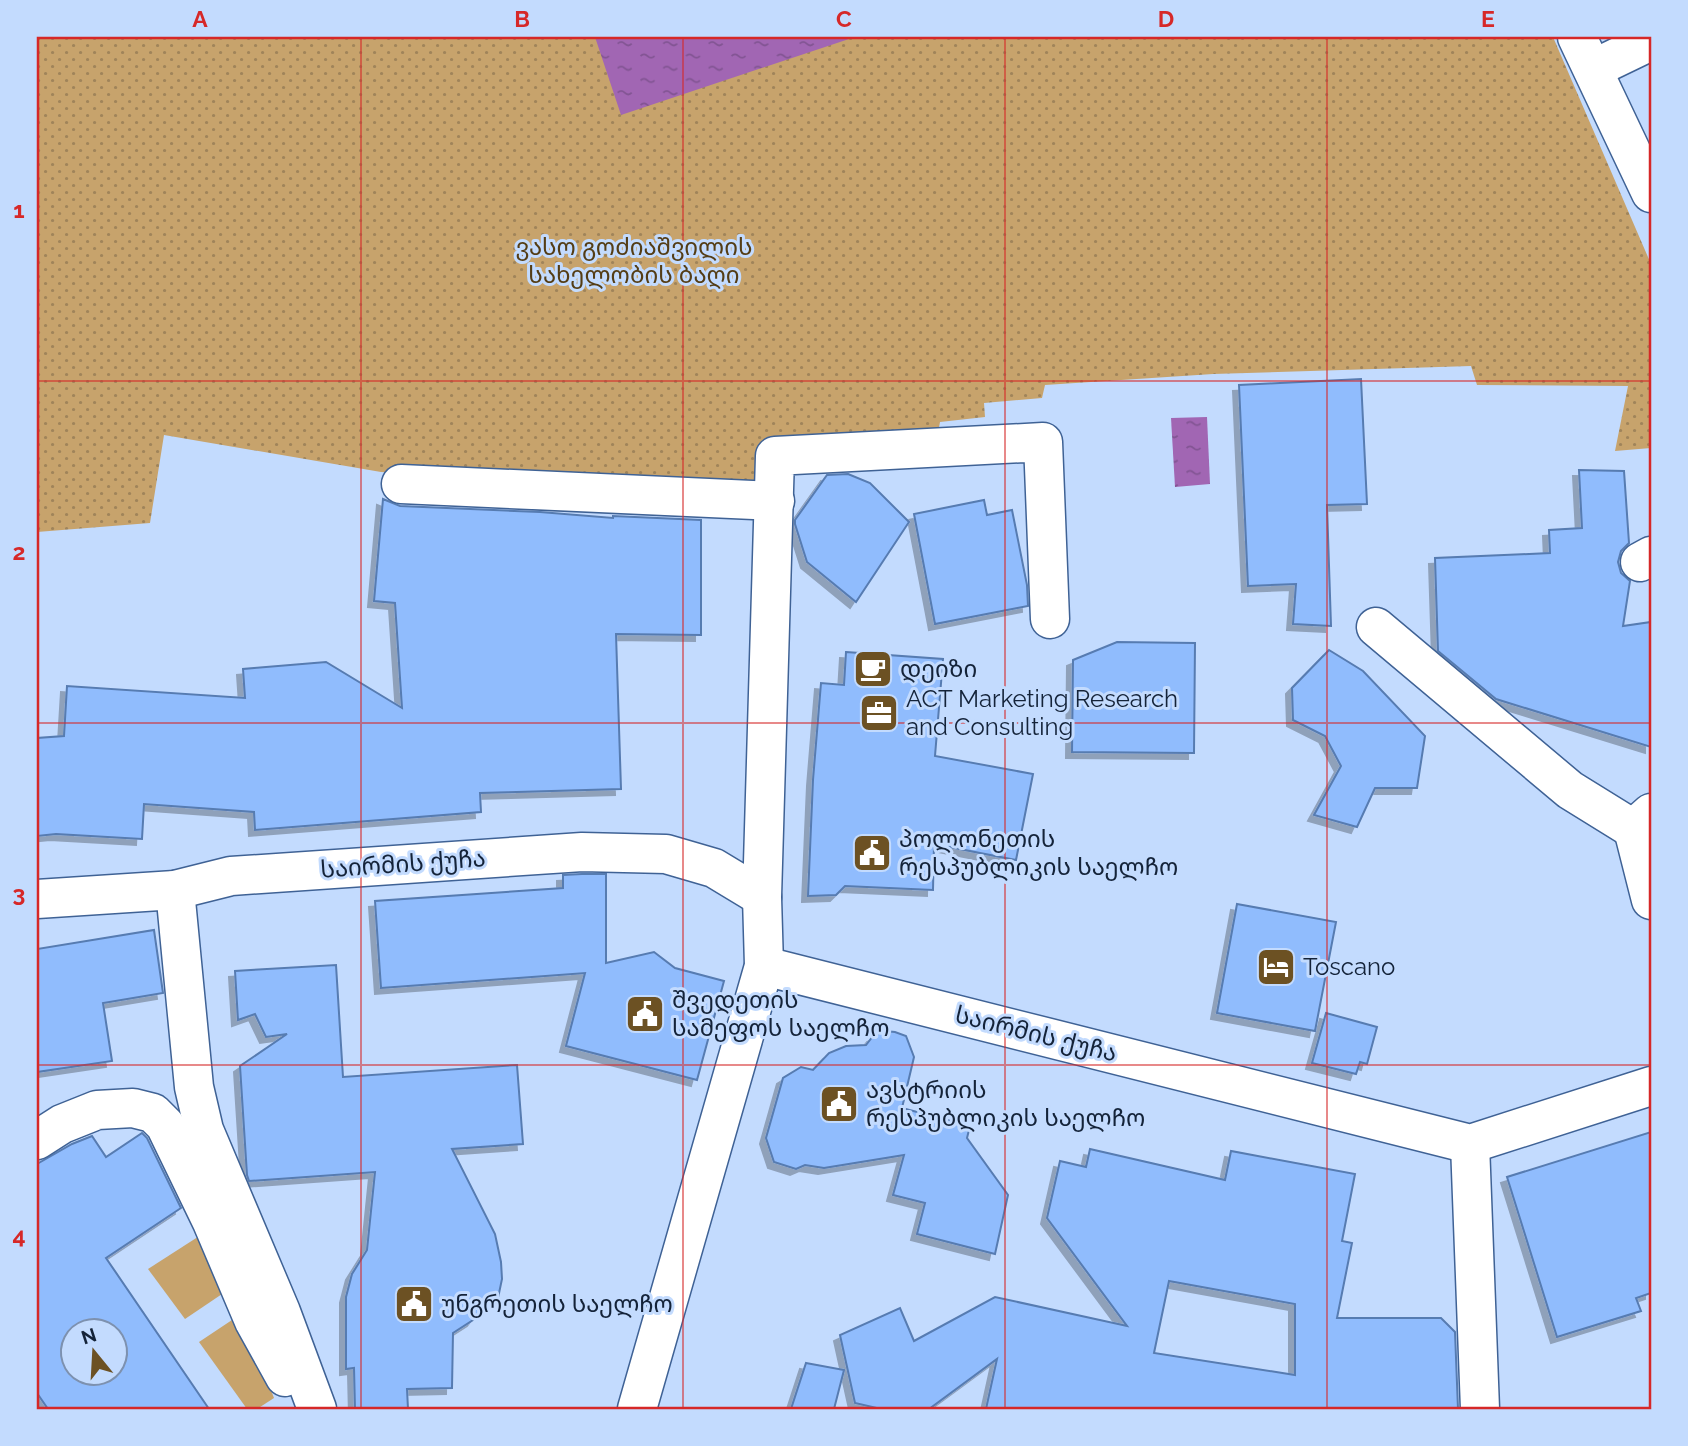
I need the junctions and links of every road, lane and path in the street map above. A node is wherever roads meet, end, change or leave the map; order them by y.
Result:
1 (1651, 41) edge
2 (1585, 53) edge
3 (1651, 193) edge
4 (401, 484) dead end
5 (775, 501) junction
6 (1050, 619) dead end
7 (1376, 627) dead end
8 (1642, 821) edge
9 (175, 890) junction
10 (762, 897) junction
11 (37, 899) edge
12 (1651, 900) edge
13 (764, 966) junction
14 (1651, 1086) edge
15 (37, 1140) edge
16 (1470, 1144) junction
17 (303, 1409) edge
18 (317, 1409) edge
19 (637, 1409) edge
20 (1480, 1409) edge

1 - 2 street
2 - 3 street
4 - 5 street
5 - 6 street
5 - 10 street
7 - 8 street
8 - 12 street
9 - 10 street, საირმის ქუჩა
9 - 11 street, საირმის ქუჩა
9 - 18 street
10 - 13 street
13 - 16 street, საირმის ქუჩა
13 - 19 street
14 - 16 street
15 - 17 street
16 - 20 street

